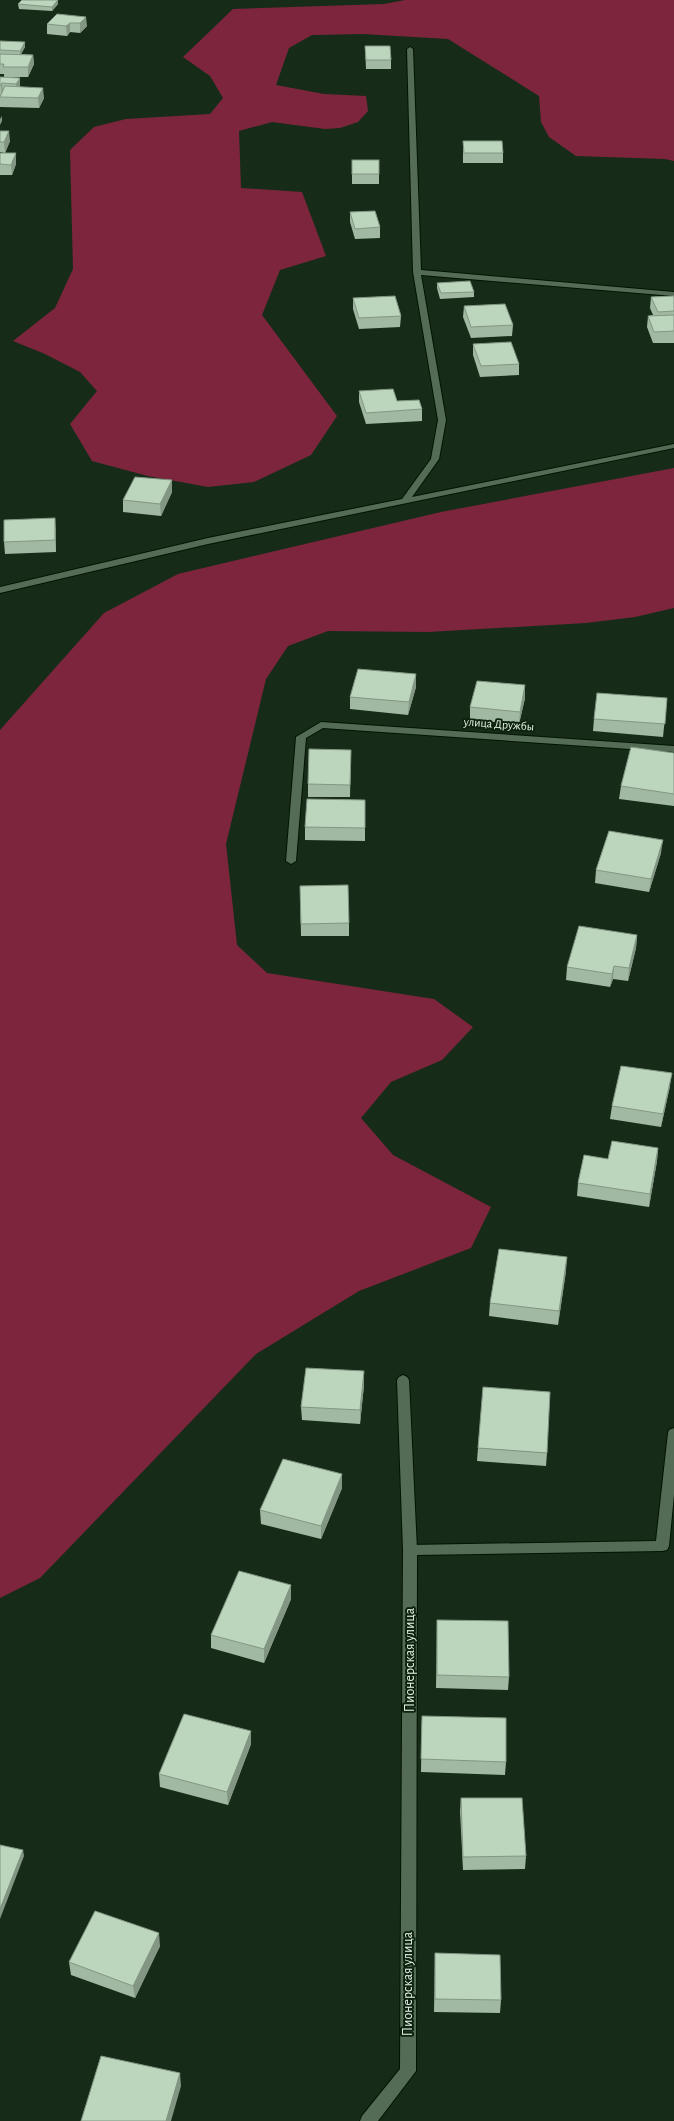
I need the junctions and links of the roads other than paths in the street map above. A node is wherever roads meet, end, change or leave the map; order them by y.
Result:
1 (410, 49) dead end
2 (417, 272) junction
3 (674, 294) edge
4 (674, 446) edge
5 (404, 502) junction
6 (0, 590) edge
7 (674, 749) edge
8 (290, 861) dead end
9 (403, 1380) dead end
10 (674, 1433) edge
11 (410, 1550) junction
12 (368, 2121) edge

1 - 2 street
2 - 3 street
2 - 5 street
4 - 5 street
5 - 6 street
7 - 8 street, улица Дружбы
9 - 11 street, Пионерская улица
10 - 11 street
11 - 12 street, Пионерская улица

